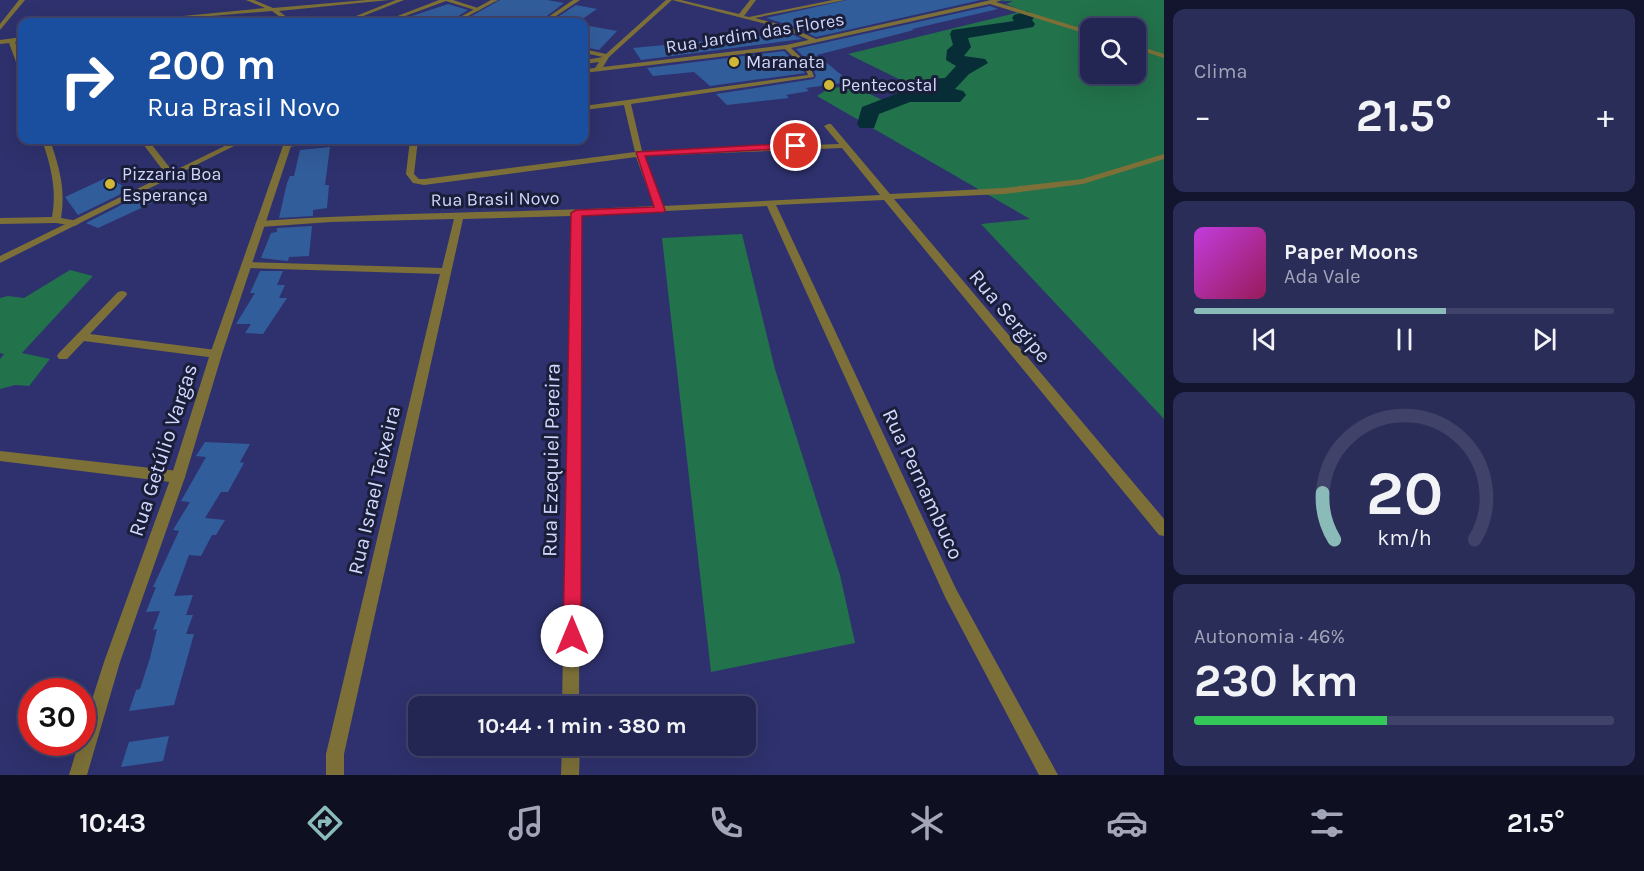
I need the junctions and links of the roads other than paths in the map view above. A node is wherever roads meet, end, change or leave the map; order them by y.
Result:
1 (29, 0) edge
2 (250, 0) edge
3 (386, 0) edge
4 (401, 0) edge
5 (445, 0) edge
6 (495, 0) edge
7 (577, 0) edge
8 (671, 0) edge
9 (753, 0) edge
10 (842, 0) edge
11 (999, 0) edge
12 (21, 1) edge
13 (990, 2) junction
14 (478, 9) junction
15 (274, 10) junction
16 (263, 12) junction
17 (237, 13) junction
18 (745, 17) junction
19 (174, 18) edge
20 (229, 18) edge
21 (285, 18) edge
22 (354, 18) edge
23 (396, 18) edge
24 (461, 18) edge
25 (550, 18) edge
26 (0, 28) edge
27 (1080, 30) edge
28 (18, 40) edge
29 (12, 41) junction
30 (817, 41) junction
31 (0, 42) edge
32 (786, 47) junction
33 (1146, 50) edge
34 (588, 52) edge
35 (1164, 56) edge
36 (18, 58) edge
37 (606, 58) junction
38 (588, 61) edge
39 (597, 70) junction
40 (588, 71) edge
41 (627, 102) junction
42 (588, 107) edge
43 (828, 126) dead end
44 (47, 144) edge
45 (147, 144) edge
46 (234, 144) edge
47 (287, 144) edge
48 (414, 144) edge
49 (843, 146) junction
50 (639, 154) junction
51 (1164, 156) edge
52 (171, 175) junction
53 (886, 198) junction
54 (771, 205) junction
55 (660, 210) junction
56 (576, 213) junction
57 (459, 215) junction
58 (56, 220) junction
59 (0, 221) edge
60 (75, 223) junction
61 (260, 224) junction
62 (0, 260) edge
63 (246, 265) junction
64 (445, 271) junction
65 (122, 294) dead end
66 (81, 337) junction
67 (216, 354) junction
68 (63, 356) dead end
69 (0, 456) edge
70 (178, 477) junction
71 (1164, 530) edge
72 (571, 696) edge
73 (571, 756) edge
74 (78, 775) edge
75 (335, 775) edge
76 (570, 775) edge
77 (1049, 775) edge

1 - 12 street
2 - 15 street
2 - 17 street
3 - 15 street
4 - 22 street
5 - 14 street
5 - 23 street
6 - 14 street
7 - 25 street
8 - 18 street
8 - 37 street
9 - 18 street
10 - 18 street
11 - 13 street, Rua Jardim das Flores
12 - 26 street
13 - 27 street
13 - 30 street, Rua Jardim das Flores
14 - 24 street
15 - 16 street
15 - 21 street
16 - 17 street
16 - 20 street
17 - 19 street
18 - 30 street
28 - 29 street
29 - 31 street
29 - 36 street
30 - 32 street, Rua Jardim das Flores
32 - 39 street, Rua Jardim das Flores
32 - 41 street
33 - 35 street
34 - 37 street
37 - 38 street
37 - 39 street
39 - 40 street, Rua Jardim das Flores
41 - 42 street
41 - 50 street
43 - 49 street, Rua Sergipe
44 - 58 street
45 - 52 street
46 - 52 street
47 - 61 street, Rua Getúlio Vargas
48 - 50 street
49 - 50 street
49 - 53 street, Rua Sergipe
50 - 55 street
51 - 53 street, Rua Brasil Novo
52 - 60 street
53 - 54 street, Rua Brasil Novo
53 - 71 street, Rua Sergipe
54 - 55 street, Rua Brasil Novo
54 - 77 street, Rua Pernambuco
55 - 56 street, Rua Brasil Novo
56 - 57 street, Rua Brasil Novo
56 - 72 street, Rua Ezequiel Pereira
57 - 61 street, Rua Brasil Novo
57 - 64 street, Rua Israel Teixeira
58 - 59 street
58 - 60 street
60 - 62 street
61 - 63 street, Rua Getúlio Vargas
63 - 64 street
63 - 67 street, Rua Getúlio Vargas
64 - 75 street, Rua Israel Teixeira
65 - 66 street
66 - 67 street
66 - 68 street
67 - 70 street, Rua Getúlio Vargas
69 - 70 street
70 - 74 street, Rua Getúlio Vargas
73 - 76 street

